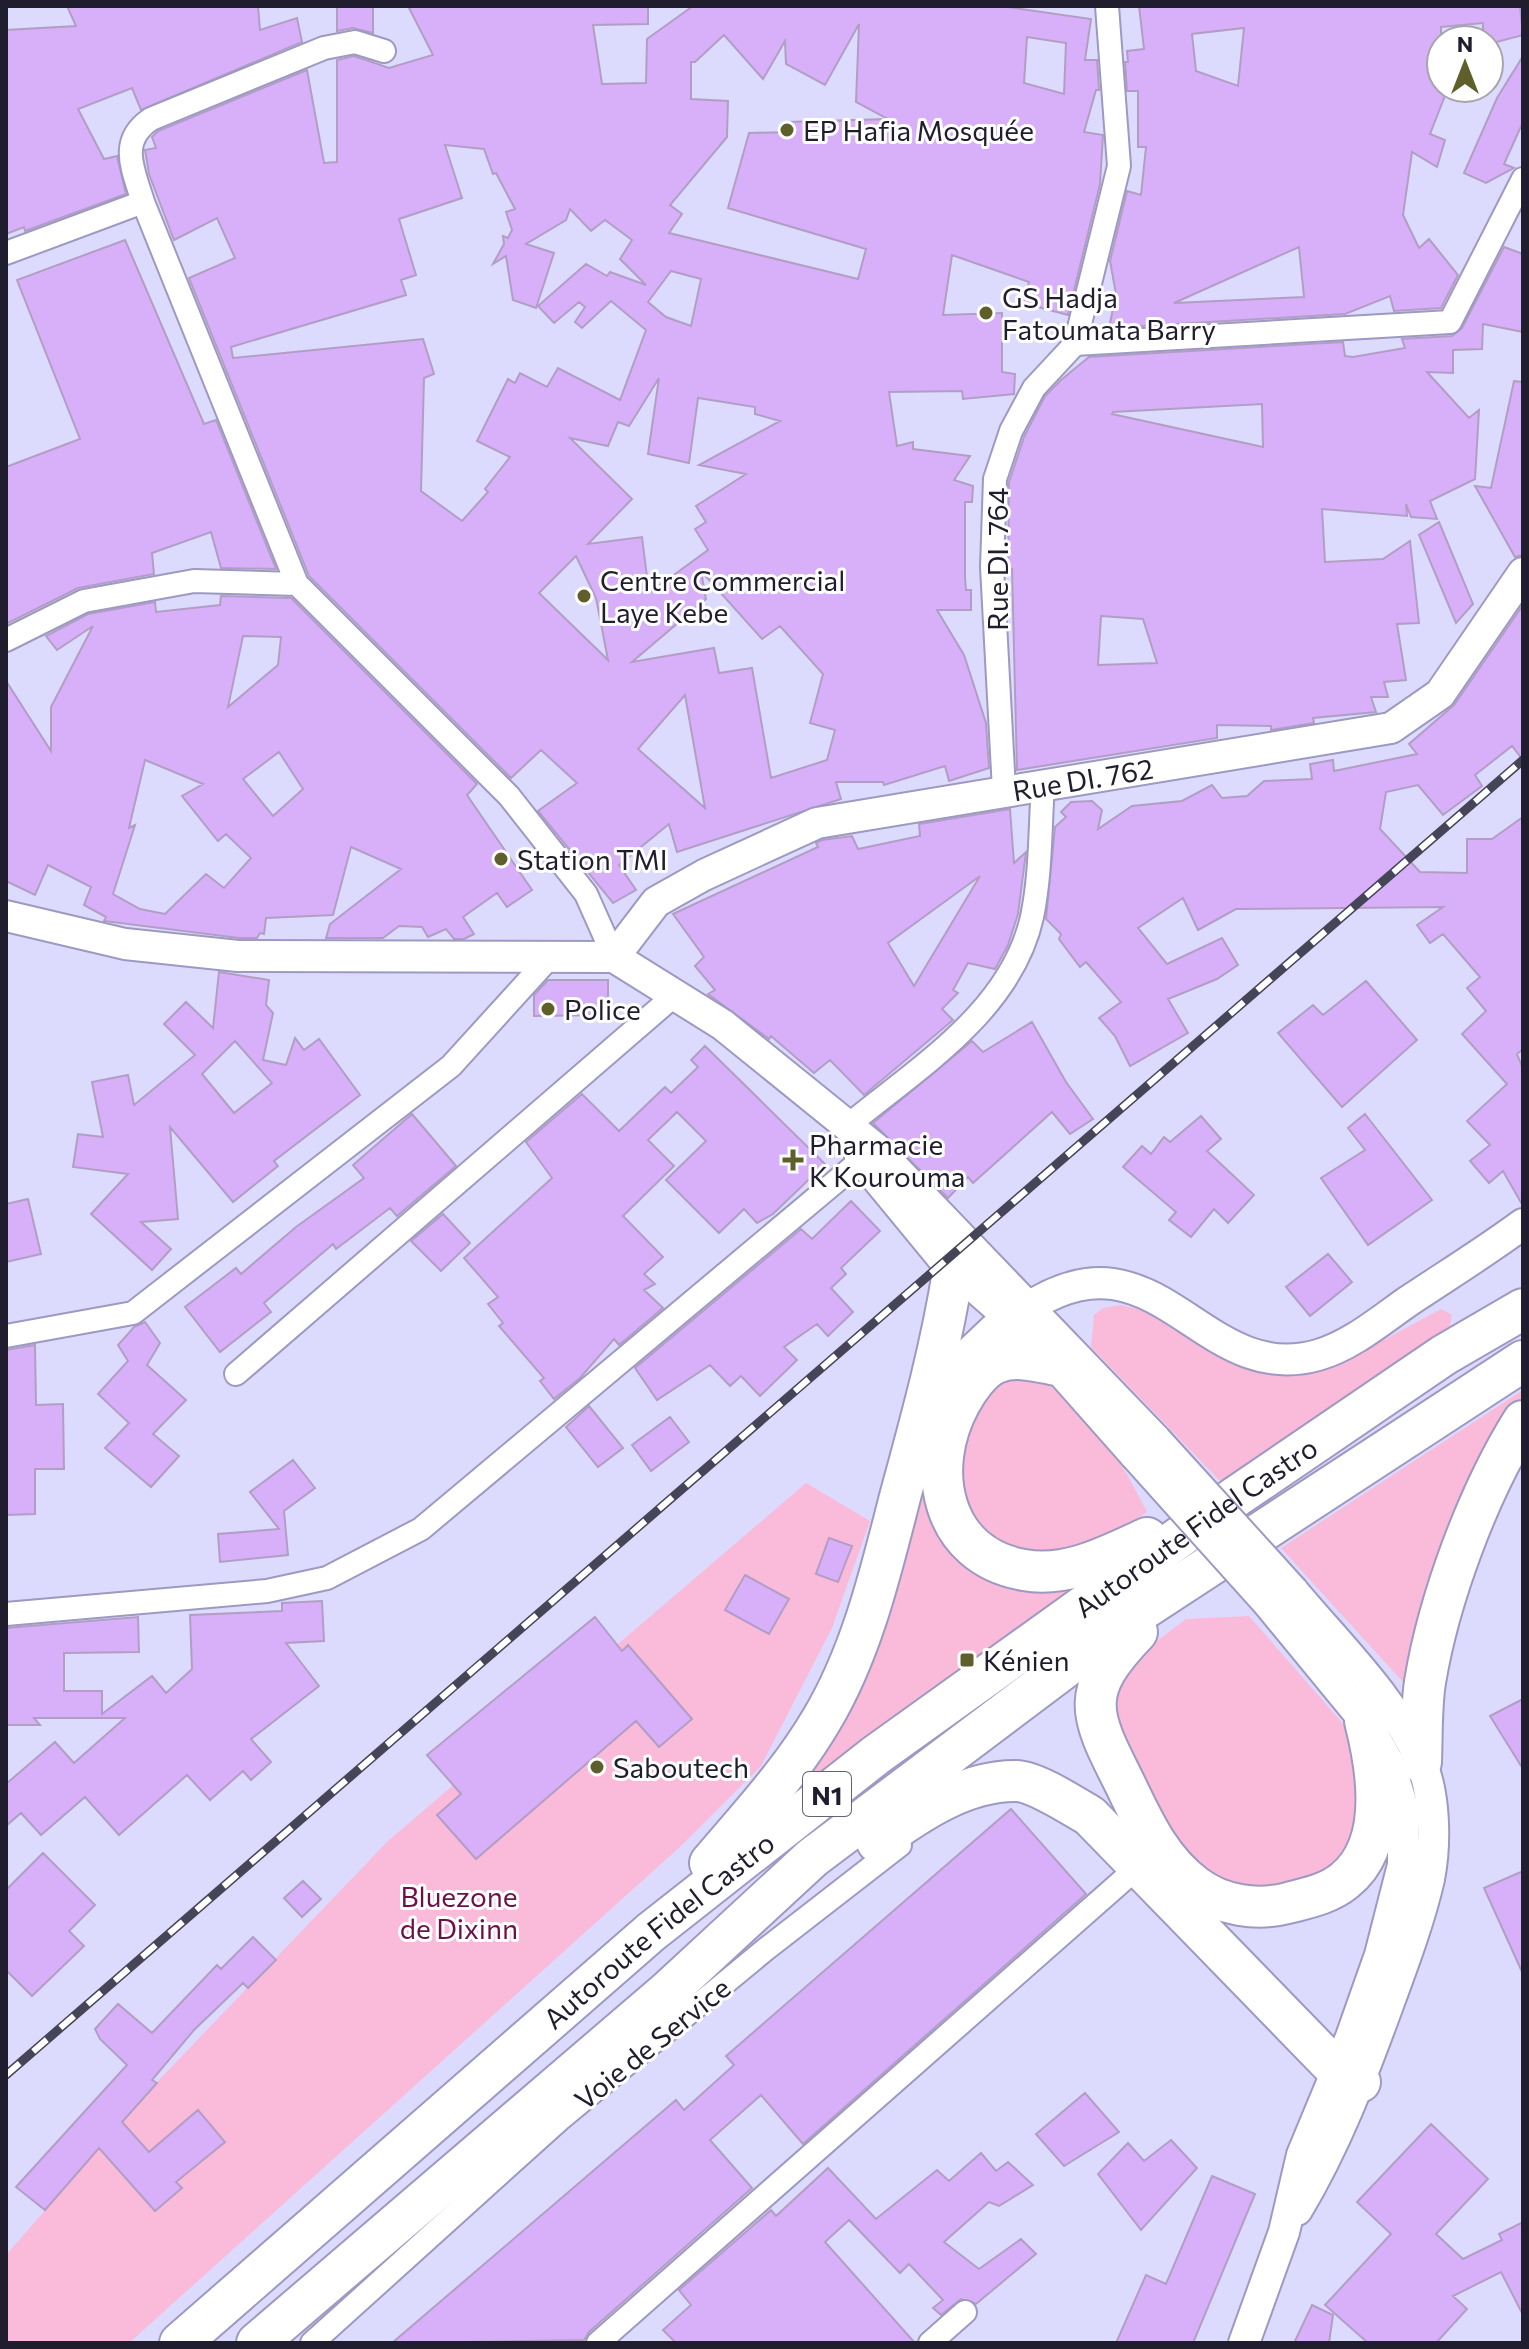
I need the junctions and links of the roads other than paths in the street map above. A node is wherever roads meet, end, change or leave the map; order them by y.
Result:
1 (1107, 6) edge
2 (384, 51) dead end
3 (1523, 179) edge
4 (143, 202) junction
5 (6, 253) edge
6 (1075, 344) junction
7 (1523, 573) edge
8 (297, 584) junction
9 (6, 640) edge
10 (1043, 784) junction
11 (1004, 790) junction
12 (6, 916) edge
13 (550, 957) junction
14 (614, 957) junction
15 (676, 994) junction
16 (840, 1123) junction
17 (868, 1154) junction
18 (1523, 1224) edge
19 (954, 1266) junction
20 (1523, 1309) edge
21 (1028, 1320) junction
22 (6, 1336) edge
23 (1523, 1361) edge
24 (993, 1364) junction
25 (1056, 1365) junction
26 (236, 1374) dead end
27 (922, 1417) junction
28 (1523, 1421) edge
29 (1146, 1447) junction
30 (1234, 1498) junction
31 (1183, 1584) junction
32 (1280, 1597) junction
33 (6, 1614) edge
34 (1365, 1721) junction
35 (1421, 1762) junction
36 (1019, 1781) junction
37 (1138, 1867) junction
38 (651, 1932) junction
39 (668, 1991) junction
40 (1348, 2076) junction
41 (965, 2312) dead end
42 (180, 2343) edge
43 (257, 2343) edge
44 (312, 2343) edge
45 (598, 2343) edge
46 (930, 2343) edge
47 (1244, 2343) edge

1 - 6 street
2 - 4 street
3 - 6 street
4 - 5 street
4 - 8 street
6 - 11 street, Rue DI. 764
7 - 10 main road, Rue DI. 762
8 - 9 street
8 - 14 street
10 - 11 main road, Rue DI. 762
10 - 16 street
11 - 14 main road, Rue DI. 762
12 - 13 main road
13 - 14 main road
13 - 22 street
14 - 15 main road
15 - 16 main road
15 - 26 street
16 - 17 main road
17 - 19 main road
17 - 21 main road
17 - 33 street
18 - 21 main road
19 - 21 main road
19 - 27 highway
20 - 30 highway, Autoroute Fidel Castro / N1
21 - 24 highway
21 - 25 main road
21 - 27 highway
21 - 29 main road
23 - 31 highway, Autoroute Fidel Castro / N1
24 - 25 highway
24 - 30 highway
25 - 29 main road
27 - 38 highway
28 - 35 highway
29 - 32 main road, bridge
30 - 38 highway, Autoroute Fidel Castro / N1
31 - 34 highway
31 - 39 highway, Autoroute Fidel Castro / N1
32 - 34 main road
32 - 35 main road
34 - 40 main road
35 - 40 main road
36 - 37 highway
36 - 39 highway
36 - 44 street, Voie de Service
37 - 40 highway
37 - 45 street
38 - 42 highway, Autoroute Fidel Castro / N1
39 - 43 highway, Autoroute Fidel Castro / N1
40 - 47 main road
41 - 46 street

